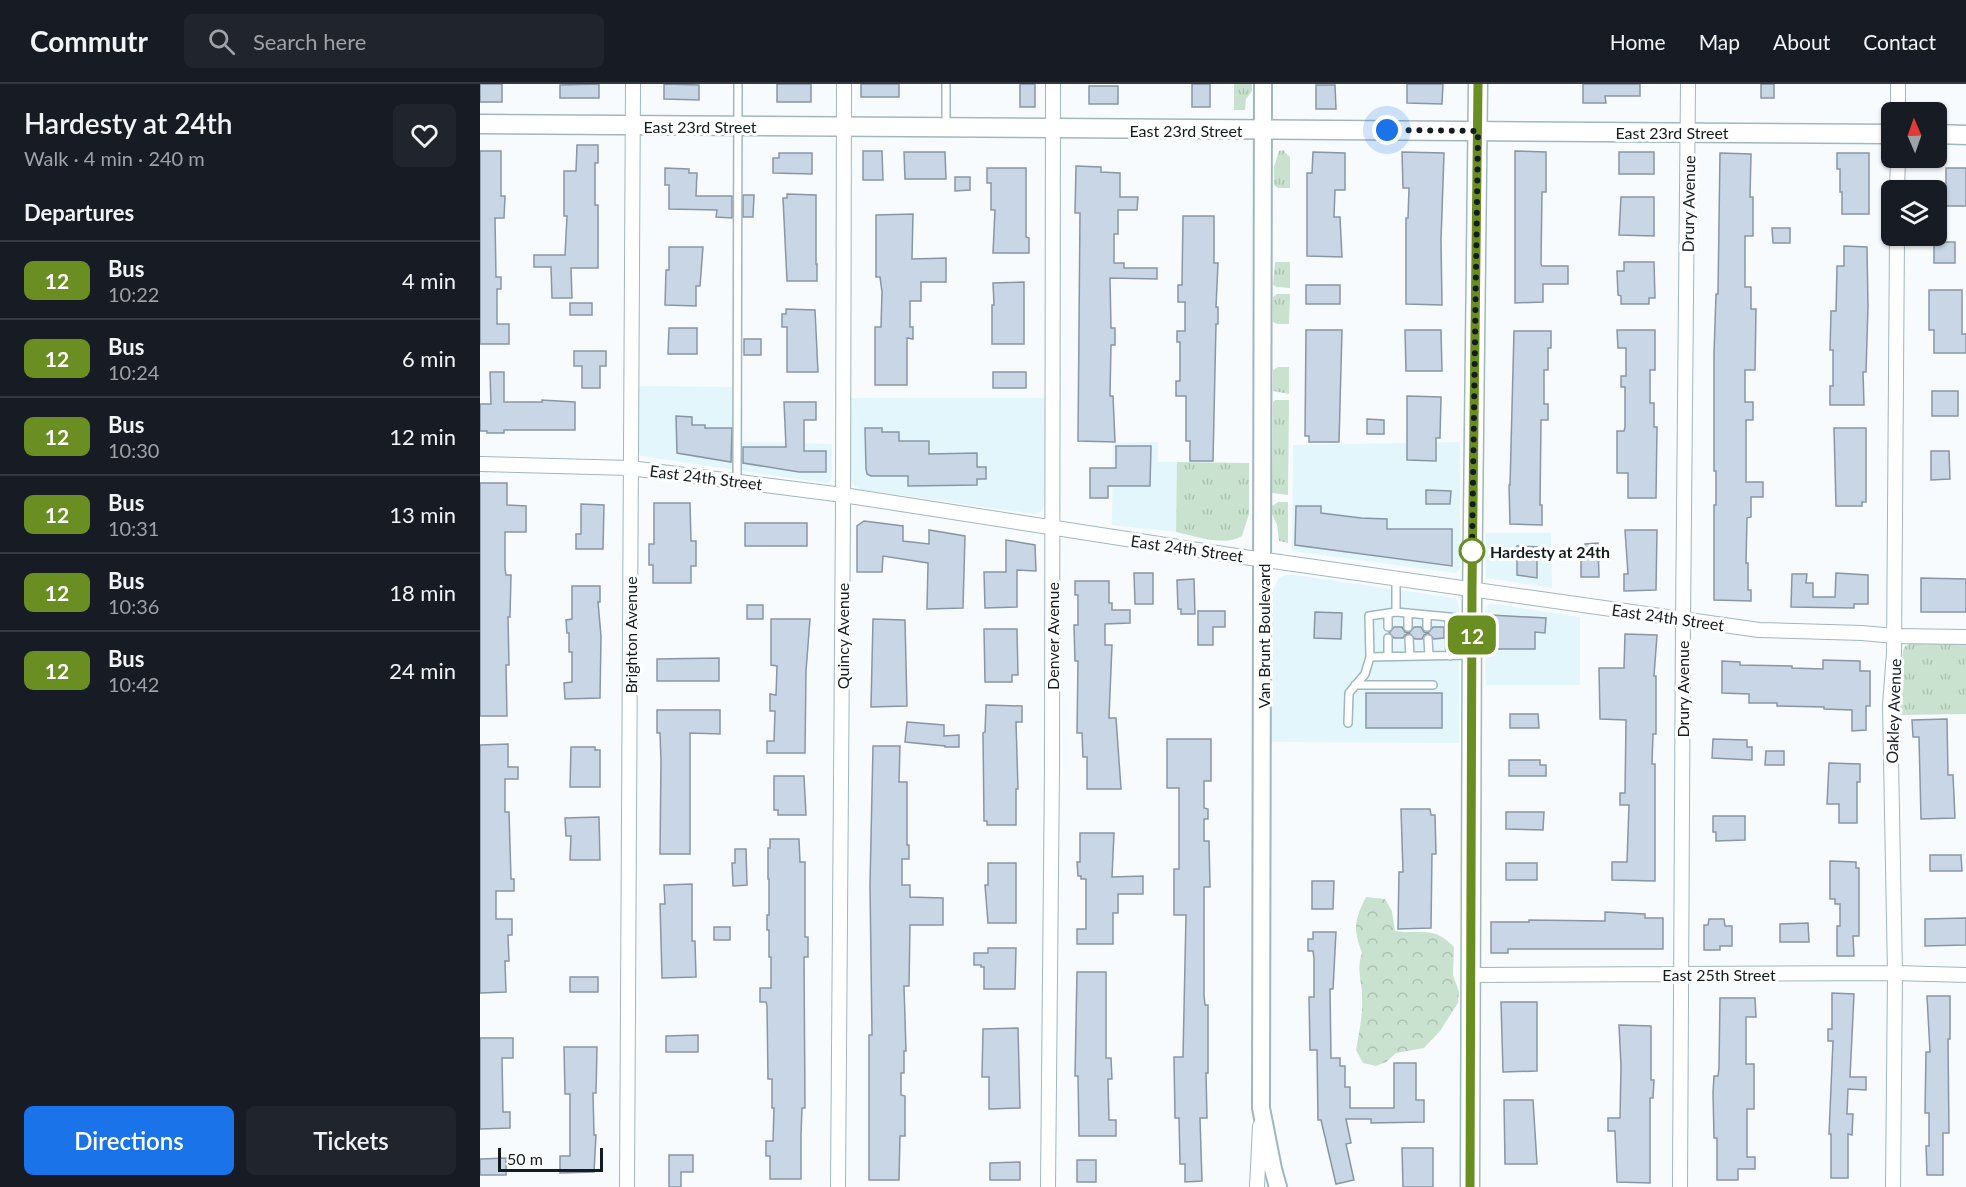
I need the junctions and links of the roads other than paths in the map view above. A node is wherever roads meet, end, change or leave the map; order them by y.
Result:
1 (633, 84) edge
2 (738, 84) edge
3 (844, 84) edge
4 (946, 84) edge
5 (1053, 84) edge
6 (1263, 84) edge
7 (1478, 84) edge
8 (1688, 84) edge
9 (1898, 84) edge
10 (1898, 102) edge
11 (480, 124) edge
12 (632, 125) junction
13 (737, 126) junction
14 (844, 127) junction
15 (946, 128) junction
16 (1053, 129) junction
17 (1263, 130) junction
18 (1478, 131) junction
19 (1688, 132) junction
20 (1881, 134) edge
21 (1947, 134) edge
22 (1966, 135) edge
23 (1897, 246) edge
24 (480, 464) edge
25 (630, 468) junction
26 (737, 481) junction
27 (843, 495) junction
28 (1053, 528) junction
29 (1263, 559) junction
30 (1396, 578) junction
31 (1472, 588) junction
32 (1396, 612) junction
33 (1388, 613) junction
34 (1407, 613) junction
35 (1427, 615) junction
36 (1449, 617) junction
37 (1683, 620) junction
38 (1472, 621) junction
39 (1388, 627) dead end
40 (1408, 627) dead end
41 (1427, 627) dead end
42 (1894, 636) junction
43 (1966, 637) edge
44 (1388, 638) dead end
45 (1409, 639) dead end
46 (1428, 639) dead end
47 (1472, 655) junction
48 (1388, 656) junction
49 (1410, 656) junction
50 (1429, 656) junction
51 (1450, 656) junction
52 (1370, 657) junction
53 (1356, 685) junction
54 (1433, 685) dead end
55 (1348, 723) dead end
56 (1895, 973) junction
57 (1471, 975) junction
58 (1682, 975) junction
59 (1966, 975) edge
60 (1261, 1108) junction
61 (627, 1187) edge
62 (838, 1187) edge
63 (1048, 1187) edge
64 (1257, 1187) edge
65 (1278, 1187) edge
66 (1470, 1187) edge
67 (1680, 1187) edge
68 (1893, 1187) edge

1 - 12 street, Brighton Avenue
2 - 13 lane
3 - 14 street, Quincy Avenue
4 - 15 lane
5 - 16 street, Denver Avenue
6 - 17 street, Van Brunt Boulevard
7 - 18 main road
8 - 19 street, Drury Avenue
9 - 10 street
11 - 12 main road, East 23rd Street
12 - 13 main road, East 23rd Street
12 - 25 street, Brighton Avenue
13 - 14 main road, East 23rd Street
13 - 26 lane
14 - 15 main road, East 23rd Street
14 - 27 street, Quincy Avenue
15 - 16 main road, East 23rd Street
16 - 17 main road, East 23rd Street
16 - 28 street, Denver Avenue
17 - 18 main road, East 23rd Street
17 - 29 street, Van Brunt Boulevard
18 - 19 main road, East 23rd Street
18 - 31 main road
19 - 20 main road, East 23rd Street
19 - 37 street, Drury Avenue
21 - 22 main road
23 - 42 street, Oakley Avenue
24 - 25 street, East 24th Street
25 - 26 street, East 24th Street
25 - 61 street, Brighton Avenue
26 - 27 street, East 24th Street
27 - 28 street, East 24th Street
27 - 62 street, Quincy Avenue
28 - 29 street, East 24th Street
28 - 63 street, Denver Avenue
29 - 30 street, East 24th Street
29 - 60 street, Van Brunt Boulevard
30 - 31 street, East 24th Street
30 - 32 lane
31 - 37 street, East 24th Street
31 - 38 main road
32 - 33 lane
32 - 34 lane
33 - 39 lane
33 - 52 lane
34 - 35 lane
34 - 40 lane
35 - 36 lane
35 - 41 lane
36 - 38 lane
36 - 51 lane
37 - 42 street, East 24th Street
37 - 58 street, Drury Avenue
38 - 47 main road
42 - 43 street, East 24th Street
42 - 56 street, Oakley Avenue
44 - 48 lane
45 - 49 lane
46 - 50 lane
47 - 51 lane
47 - 57 main road
48 - 49 lane
48 - 52 lane
49 - 50 lane
50 - 51 lane
52 - 53 lane
53 - 54 lane
53 - 55 lane
56 - 58 street, East 25th Street
56 - 59 street, East 25th Street
56 - 68 street, Oakley Avenue
57 - 58 street, East 25th Street
57 - 66 main road
58 - 67 street, Drury Avenue
60 - 64 street
60 - 65 street, Van Brunt Boulevard

